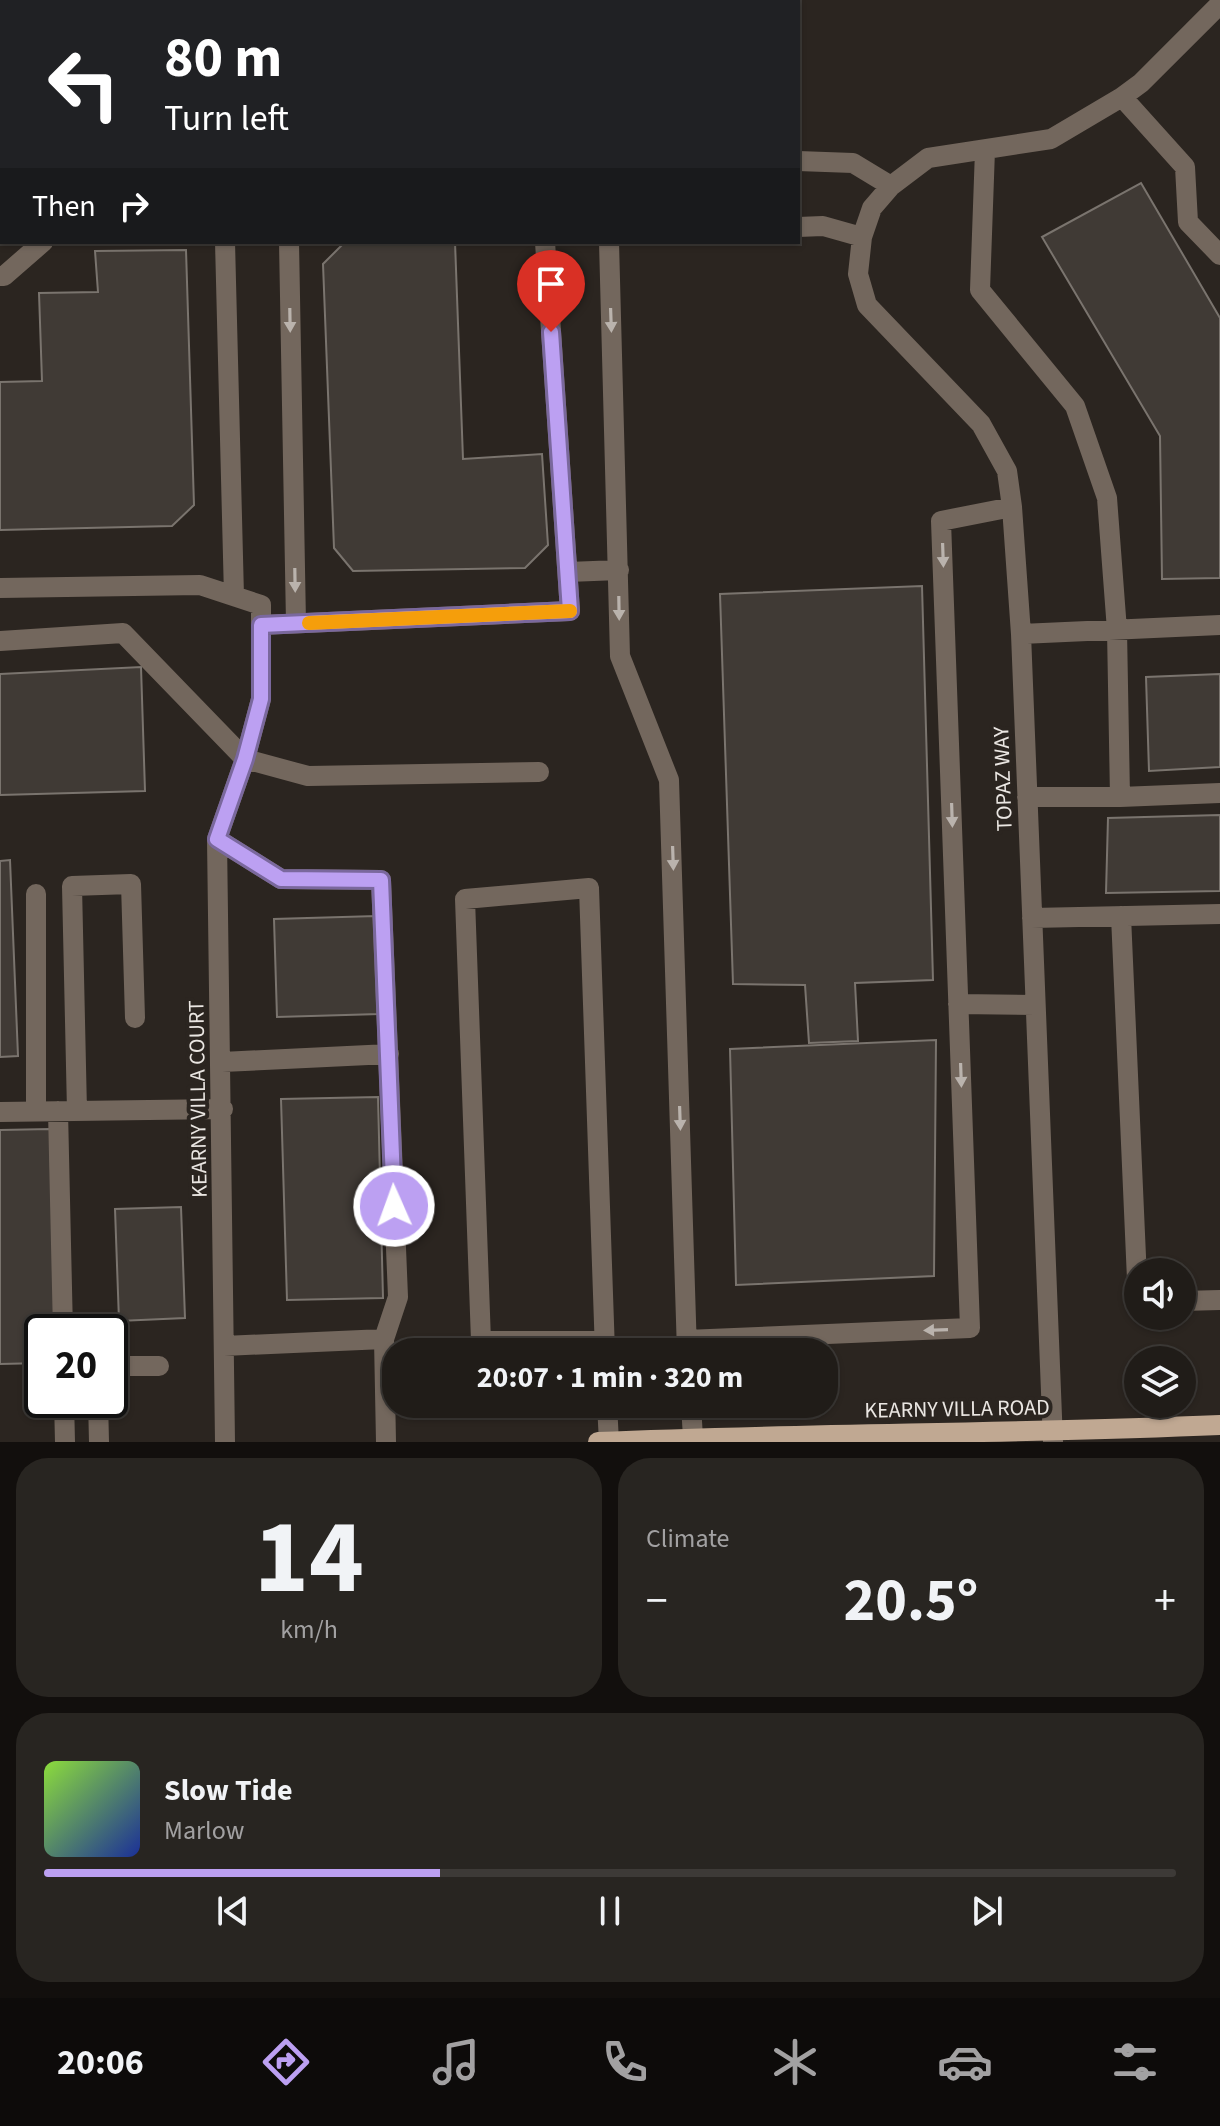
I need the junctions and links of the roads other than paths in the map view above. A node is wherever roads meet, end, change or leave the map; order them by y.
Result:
1 (1217, 13) edge
2 (1122, 97) junction
3 (985, 150) junction
4 (800, 161) edge
5 (891, 186) junction
6 (800, 227) edge
7 (862, 237) junction
8 (41, 244) edge
9 (225, 244) edge
10 (289, 244) edge
11 (545, 244) edge
12 (609, 244) edge
13 (1220, 255) edge
14 (0, 276) edge
15 (1012, 507) junction
16 (619, 570) junction
17 (568, 572) junction
18 (0, 588) edge
19 (234, 596) junction
20 (296, 623) junction
21 (261, 625) junction
22 (1220, 625) edge
23 (1117, 630) junction
24 (1021, 634) junction
25 (0, 641) edge
26 (245, 759) junction
27 (539, 772) dead end
28 (1220, 793) edge
29 (1027, 797) junction
30 (1120, 797) junction
31 (217, 839) junction
32 (36, 894) dead end
33 (1220, 914) edge
34 (1121, 916) junction
35 (1032, 918) junction
36 (958, 1004) junction
37 (1035, 1005) junction
38 (135, 1018) dead end
39 (389, 1054) junction
40 (222, 1062) junction
41 (223, 1109) junction
42 (67, 1111) junction
43 (0, 1112) edge
44 (36, 1112) junction
45 (1136, 1258) edge
46 (1220, 1300) edge
47 (1196, 1301) edge
48 (63, 1314) edge
49 (384, 1338) edge
50 (686, 1338) edge
51 (812, 1338) edge
52 (382, 1339) edge
53 (224, 1346) junction
54 (604, 1347) edge
55 (128, 1366) edge
56 (159, 1366) dead end
57 (64, 1418) edge
58 (98, 1418) edge
59 (386, 1418) edge
60 (608, 1418) edge
61 (692, 1418) edge
62 (1220, 1425) edge
63 (1053, 1437) edge
64 (693, 1438) junction
65 (760, 1439) edge
66 (637, 1441) edge
67 (65, 1442) edge
68 (99, 1442) edge
69 (225, 1442) edge
70 (386, 1442) edge
71 (598, 1442) edge
72 (609, 1442) edge

1 - 2 street, TOPAZ WAY
2 - 3 street, TOPAZ WAY
2 - 13 street
3 - 5 street, TOPAZ WAY
3 - 23 street
4 - 5 street
5 - 7 street, TOPAZ WAY
6 - 7 street
7 - 15 street, TOPAZ WAY
8 - 14 street
9 - 19 street
10 -> 20 street
11 - 17 street
12 -> 16 street
15 - 24 street, TOPAZ WAY
15 -> 36 street
16 - 17 street
16 -> 50 street
17 - 20 street
18 - 19 street
19 - 21 street
20 - 21 street
21 - 26 street, KEARNY VILLA COURT
22 - 23 street
23 - 24 street
23 - 30 street
24 - 29 street, TOPAZ WAY
25 - 26 street
26 - 27 street
26 - 31 street, KEARNY VILLA COURT
28 - 30 street
29 - 30 street
29 - 35 street, TOPAZ WAY
31 - 39 street
31 - 40 street, KEARNY VILLA COURT
32 - 44 street
33 - 34 street
34 - 35 street
34 - 45 street
35 - 37 street, TOPAZ WAY
36 - 37 street
36 -> 51 street
37 - 63 street, TOPAZ WAY
38 - 42 street
39 - 40 street
39 - 49 street
40 - 41 street, KEARNY VILLA COURT
41 - 42 street
41 - 53 street, KEARNY VILLA COURT
42 - 44 street
42 - 48 street
43 - 44 street
46 - 47 street
52 - 53 street
53 - 69 street, KEARNY VILLA COURT
54 - 54 street
55 - 56 street
57 - 67 street
58 - 68 street
59 - 70 street
60 - 72 street
61 - 64 street
62 - 63 main road, KEARNY VILLA ROAD
63 - 65 main road, KEARNY VILLA ROAD
64 - 65 main road, KEARNY VILLA ROAD
64 - 66 main road, KEARNY VILLA ROAD
66 - 72 main road, KEARNY VILLA ROAD
71 - 72 main road, KEARNY VILLA ROAD

